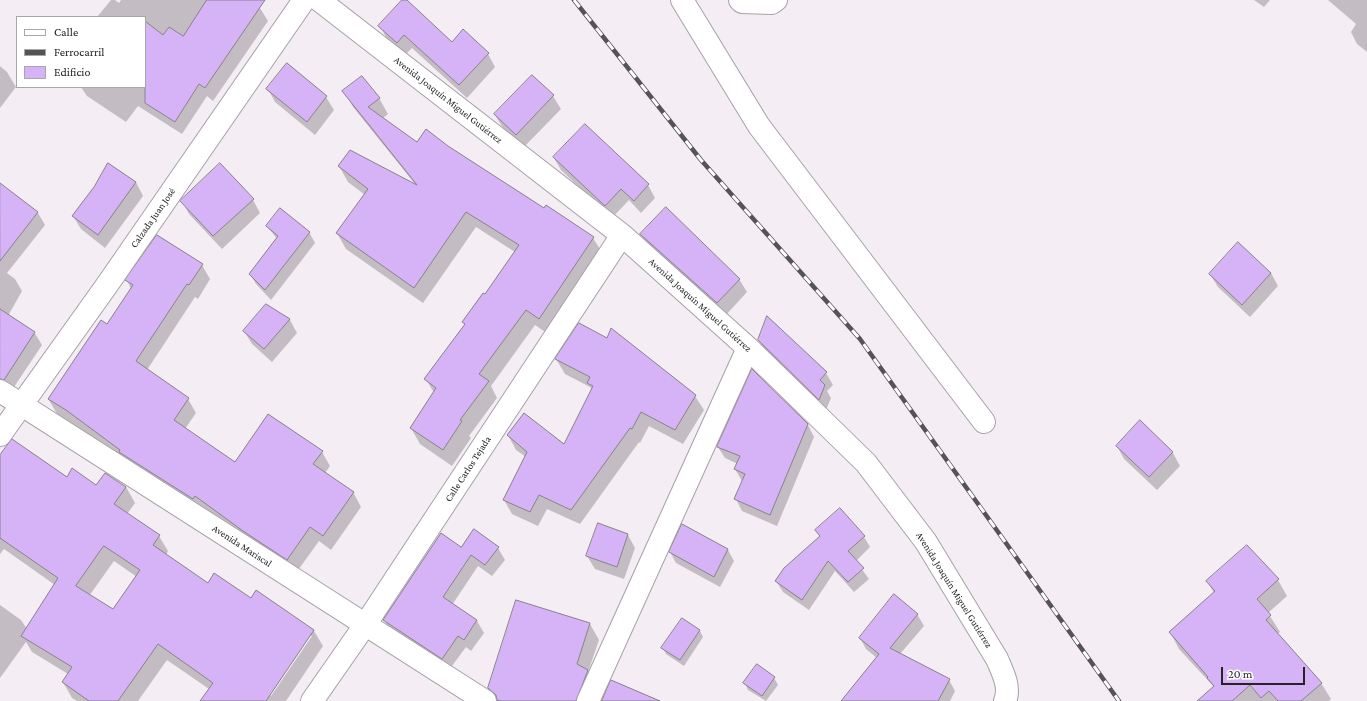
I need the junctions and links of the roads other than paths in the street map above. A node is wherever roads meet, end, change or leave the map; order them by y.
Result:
1 (304, 0) edge
2 (319, 0) edge
3 (682, 0) edge
4 (740, 0) edge
5 (776, 0) edge
6 (622, 235) junction
7 (748, 348) junction
8 (0, 391) edge
9 (21, 405) junction
10 (984, 422) dead end
11 (0, 435) edge
12 (365, 625) junction
13 (312, 701) edge
14 (485, 701) edge
15 (588, 701) edge
16 (1004, 701) edge

1 - 9 street, Calzada Juan José
2 - 6 street, Avenida Joaquín Miguel Gutiérrez
3 - 10 street
4 - 5 street
6 - 7 street, Avenida Joaquín Miguel Gutiérrez
6 - 12 street, Calle Carlos Tejada
7 - 15 street
7 - 16 street, Avenida Joaquín Miguel Gutiérrez
8 - 9 street, Avenida Mariscal
9 - 11 street, Calzada Juan José
9 - 12 street, Avenida Mariscal
12 - 13 street, Calle Carlos Tejada
12 - 14 street, Avenida Mariscal

